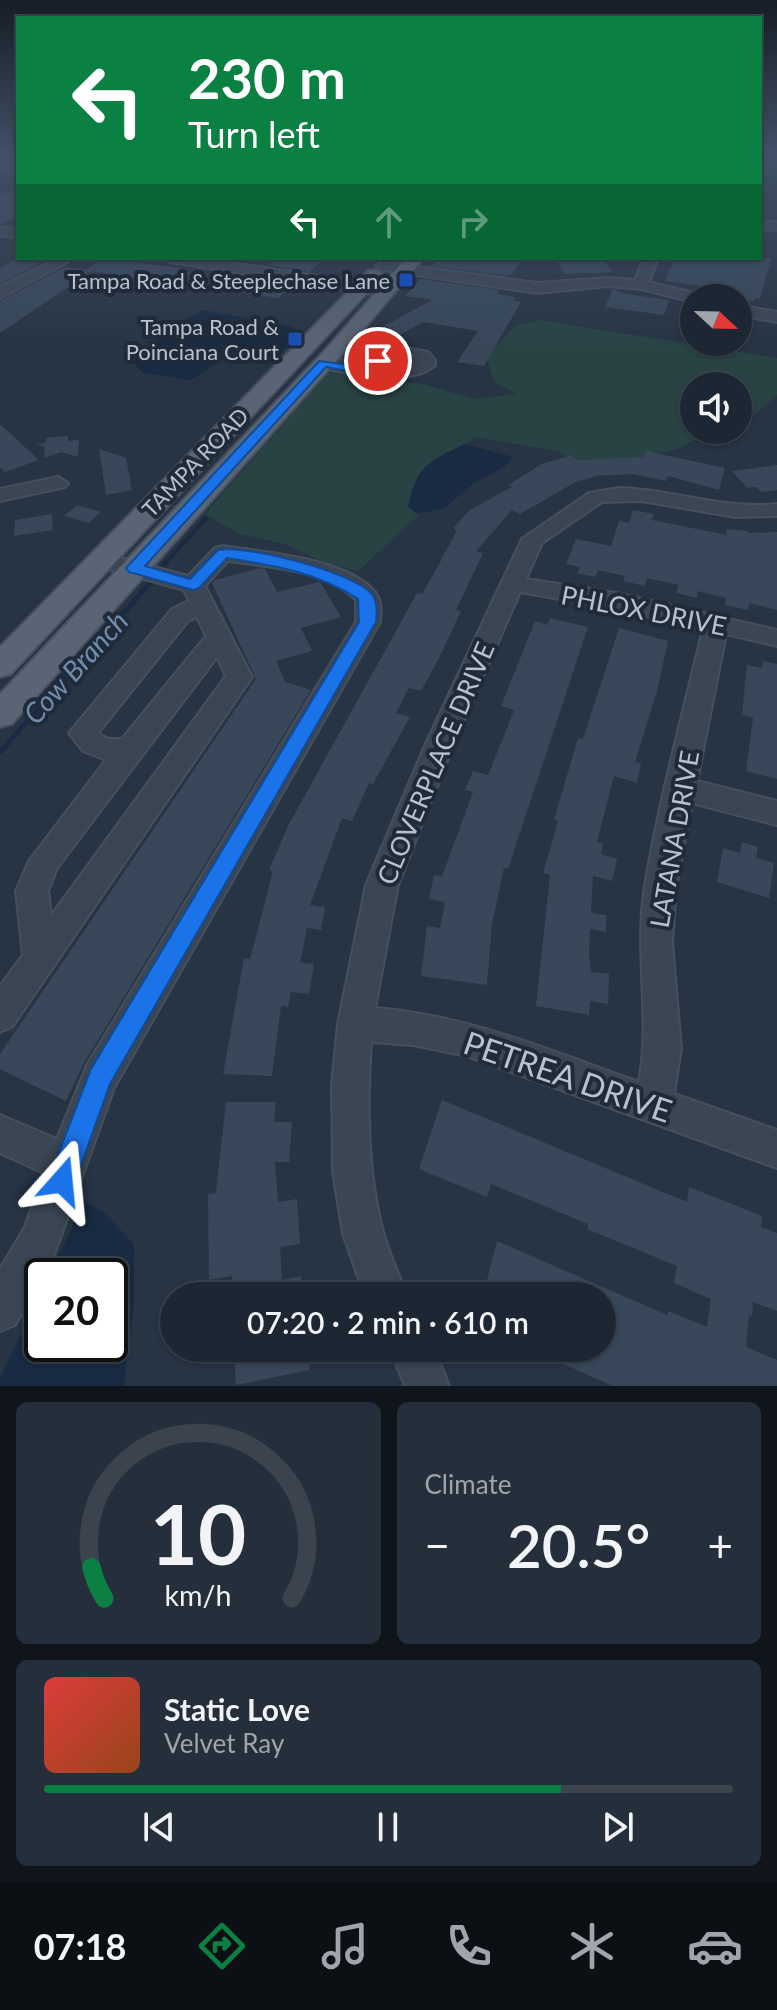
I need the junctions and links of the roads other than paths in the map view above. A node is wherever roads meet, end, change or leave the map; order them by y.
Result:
1 (64, 260) edge
2 (184, 260) edge
3 (650, 260) edge
4 (398, 263) edge
5 (641, 285) junction
6 (373, 289) junction
7 (1, 292) edge
8 (680, 294) edge
9 (752, 313) edge
10 (777, 317) edge
11 (382, 349) dead end
12 (328, 358) junction
13 (58, 483) dead end
14 (0, 495) edge
15 (777, 510) edge
16 (102, 560) junction
17 (134, 568) junction
18 (512, 583) junction
19 (198, 594) junction
20 (716, 623) junction
21 (219, 637) junction
22 (777, 638) edge
23 (0, 666) edge
24 (0, 715) edge
25 (131, 748) junction
26 (681, 789) junction
27 (777, 813) edge
28 (40, 958) junction
29 (6, 999) edge
30 (355, 1024) junction
31 (654, 1105) junction
32 (0, 1134) edge
33 (777, 1149) edge
34 (67, 1163) junction
35 (381, 1282) edge
36 (0, 1310) edge
37 (418, 1362) edge
38 (427, 1386) edge

1 - 7 street
2 - 6 street
3 - 5 street
4 - 5 street
4 - 6 main road, TAMPA ROAD
5 - 8 street
6 - 12 main road, TAMPA ROAD
6 - 16 main road, TAMPA ROAD
9 - 10 street
11 - 12 street
12 - 17 main road, TAMPA ROAD
13 - 14 street
15 - 18 street, CLOVERPLACE DRIVE
16 - 17 street
16 - 23 main road, TAMPA ROAD
17 - 19 street
17 - 24 main road, TAMPA ROAD
18 - 20 street, PHLOX DRIVE
18 - 30 street, CLOVERPLACE DRIVE
19 - 21 street
19 - 25 street
19 - 34 street
20 - 22 street, PHLOX DRIVE
20 - 26 street, LATANA DRIVE
21 - 25 street
21 - 28 street
25 - 28 street
26 - 27 street
26 - 31 street, LATANA DRIVE
28 - 29 street
30 - 31 street, PETREA DRIVE
30 - 35 street, CLOVERPLACE DRIVE
31 - 33 street, PETREA DRIVE
32 - 34 street
34 - 36 street
37 - 38 street

